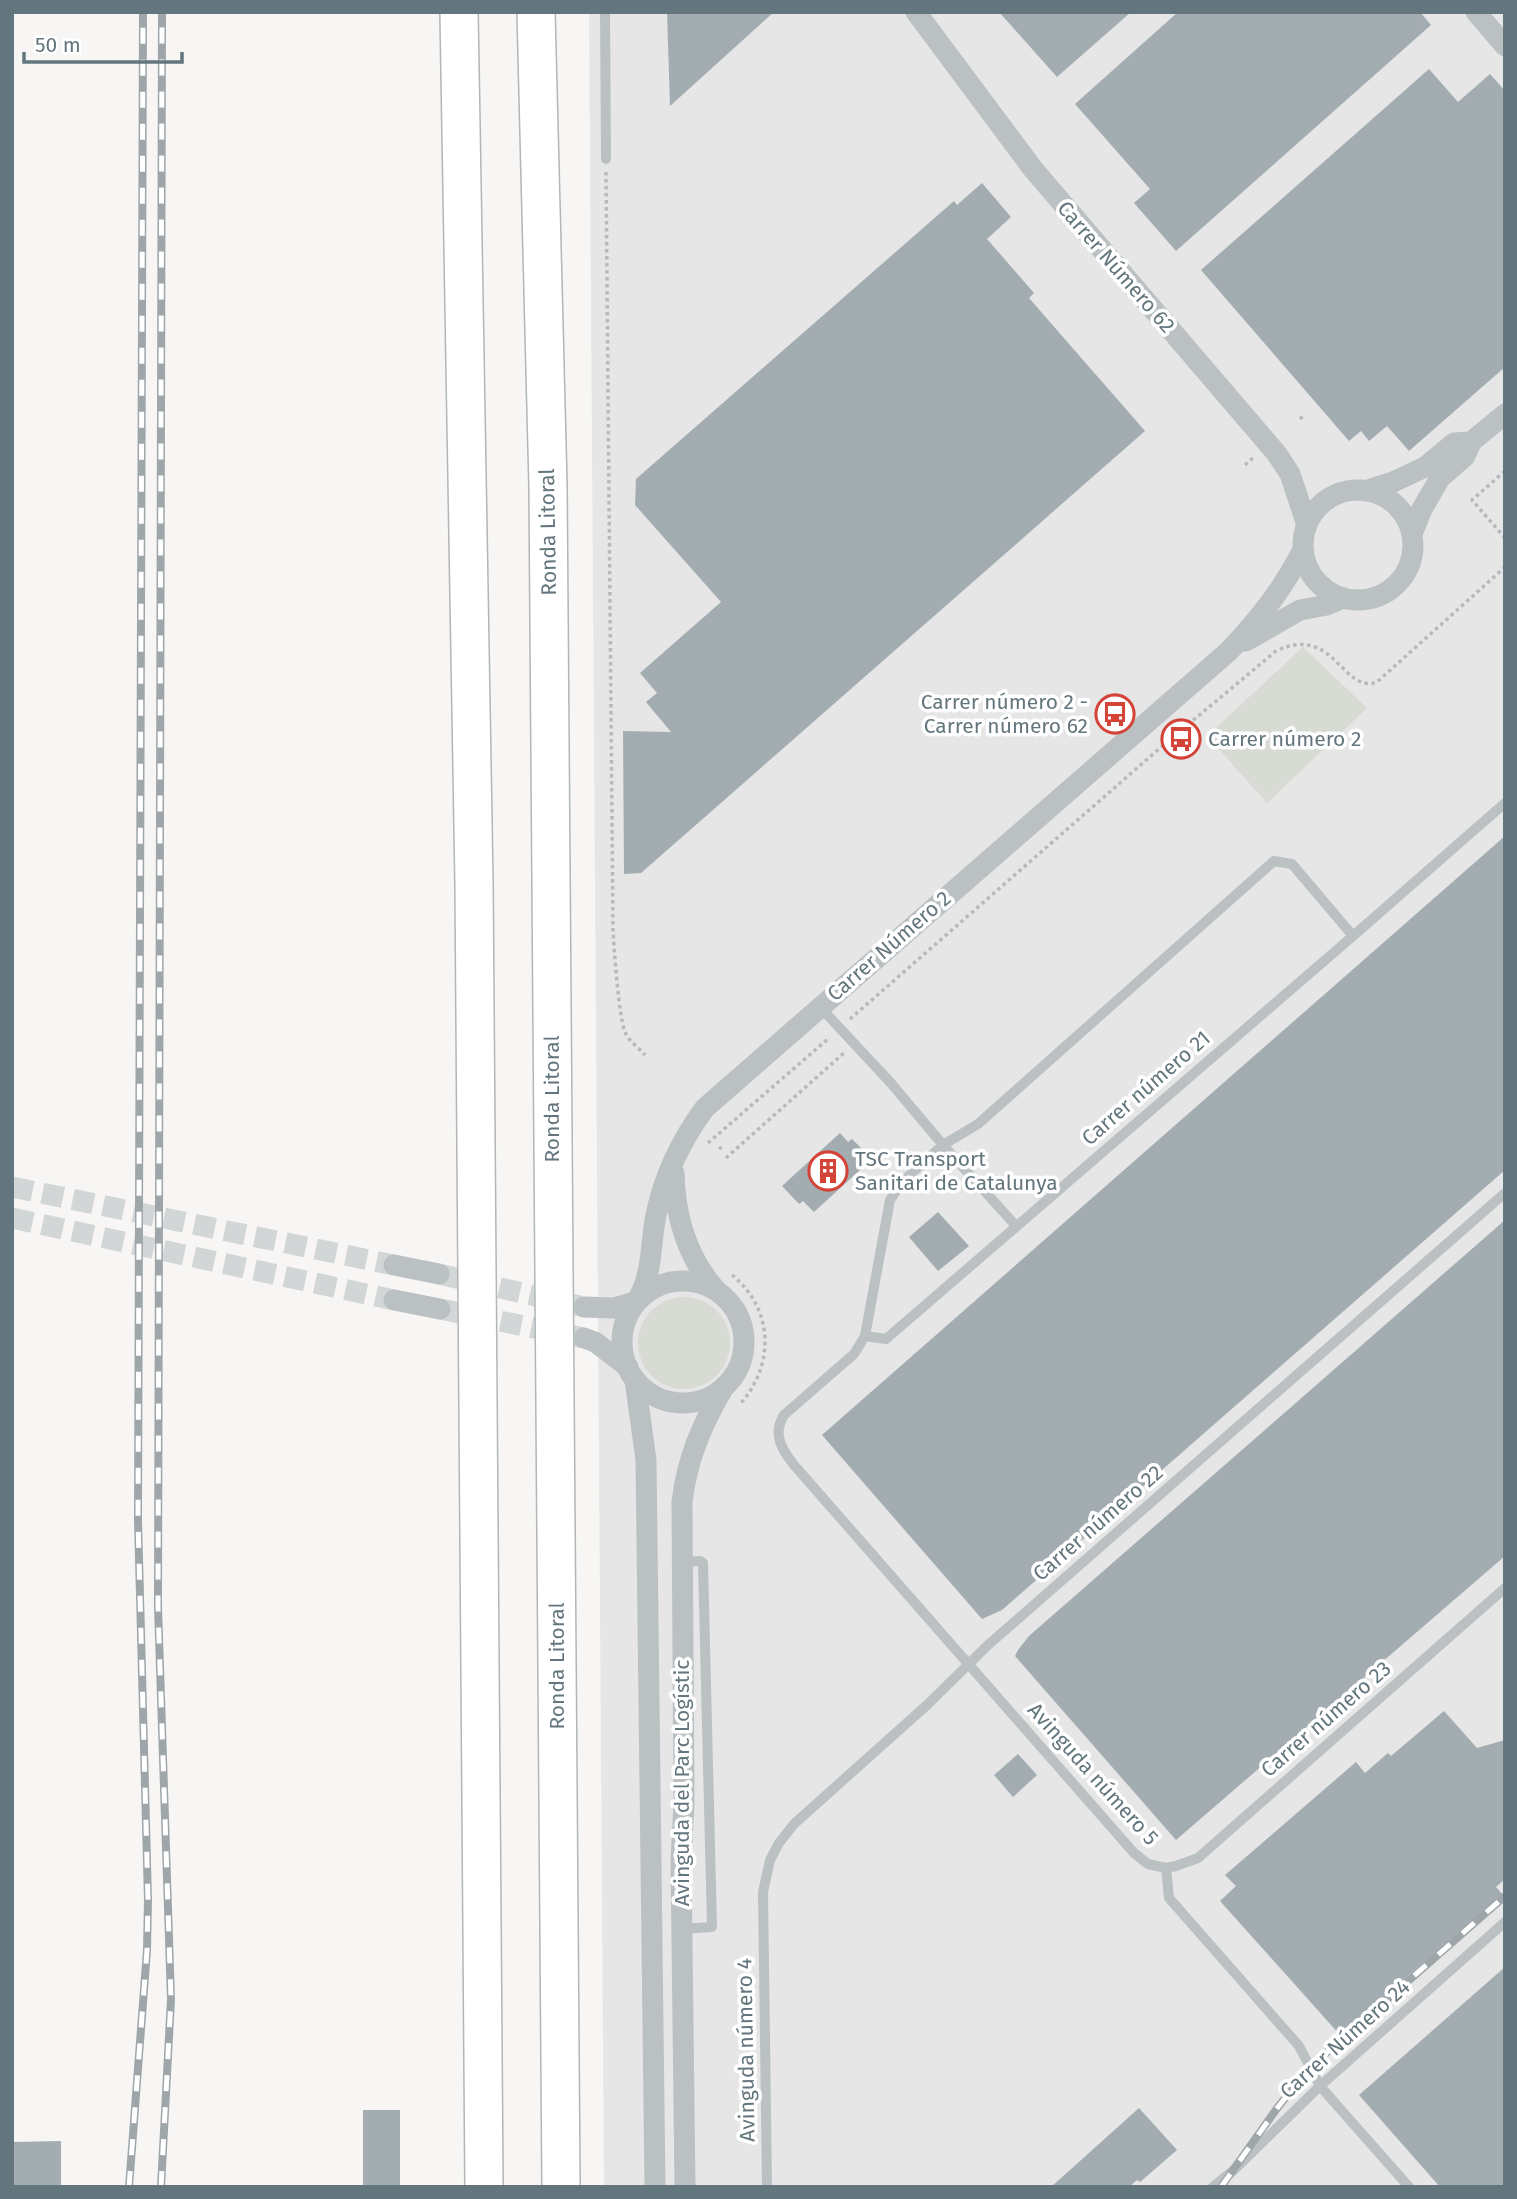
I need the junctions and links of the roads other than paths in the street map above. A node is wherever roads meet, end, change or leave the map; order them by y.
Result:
1 (458, 12) edge
2 (536, 12) edge
3 (605, 12) edge
4 (916, 12) edge
5 (1476, 12) edge
6 (1505, 46) edge
7 (606, 159) road end
8 (1505, 414) edge
9 (1471, 442) junction
10 (1364, 491) junction
11 (1307, 525) junction
12 (1412, 534) junction
13 (1303, 550) junction
14 (1343, 598) junction
15 (1229, 650) junction
16 (1505, 803) edge
17 (1353, 936) junction
18 (820, 1007) junction
19 (943, 1144) junction
20 (674, 1161) junction
21 (1505, 1193) edge
22 (1016, 1226) junction
23 (394, 1265) tunnel mouth
24 (439, 1274) tunnel mouth
25 (716, 1290) junction
26 (394, 1300) tunnel mouth
27 (637, 1301) junction
28 (584, 1307) tunnel mouth
29 (440, 1309) tunnel mouth
30 (865, 1336) junction
31 (584, 1338) tunnel mouth
32 (631, 1373) junction
33 (724, 1387) junction
34 (682, 1562) junction
35 (1505, 1588) edge
36 (969, 1664) junction
37 (1166, 1868) junction
38 (763, 1912) joint
39 (1505, 1922) edge
40 (682, 1929) junction
41 (1320, 2086) junction
42 (484, 2187) edge
43 (561, 2187) edge
44 (655, 2187) edge
45 (685, 2187) edge
46 (767, 2187) edge
47 (1213, 2187) edge
48 (1409, 2187) edge

1 - 42 highway
2 - 43 highway, Ronda Litoral
3 - 7 lane
4 - 11 street, Carrer Número 62
5 - 6 street
8 - 9 street
9 - 10 street
9 - 12 street
10 - 11 street
10 - 12 street
11 - 13 street
12 - 14 street
13 - 14 street
13 - 15 street, Carrer Número 2
14 - 15 street, Carrer Número 2
15 - 18 street, Carrer Número 2
16 - 17 lane, Carrer número 21
17 - 19 lane
17 - 22 lane, Carrer número 21
18 - 19 lane
18 - 20 street, Carrer Número 2
19 - 22 lane
19 - 30 lane
20 - 25 street
20 - 27 street, Carrer Número 2
21 - 36 lane, Carrer número 22
22 - 30 lane, Carrer número 21
23 - 24 street
25 - 27 street
25 - 33 street
26 - 29 street
27 - 28 street
27 - 32 street
30 - 36 lane, Avinguda número 5
31 - 32 street
32 - 33 street
32 - 44 street, Avinguda del Parc Logístic
33 - 34 street, Avinguda del Parc Logístic
34 - 40 street, Avinguda del Parc Logístic
34 - 40 lane
35 - 37 lane, Carrer número 23
36 - 37 lane, Avinguda número 5
36 - 38 lane, Carrer número 22
37 - 41 lane, Avinguda número 5
38 - 46 lane, Avinguda número 4
39 - 41 lane, Carrer Número 24
40 - 45 street, Avinguda del Parc Logístic
41 - 47 lane, Carrer Número 24
41 - 48 lane, Avinguda número 5

